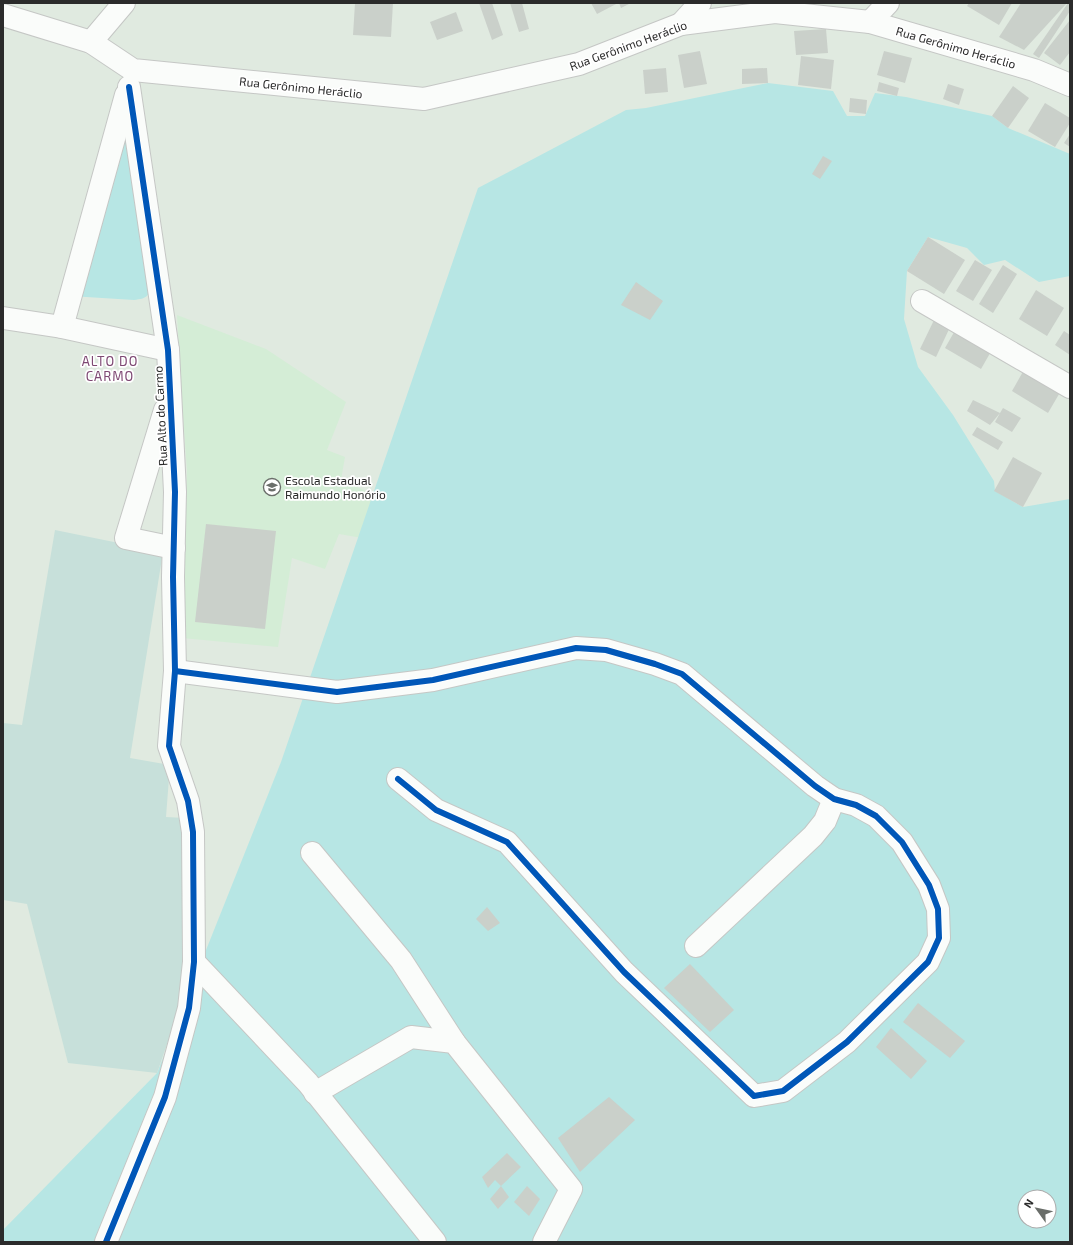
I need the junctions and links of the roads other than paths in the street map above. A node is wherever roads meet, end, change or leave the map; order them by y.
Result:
1 (124, 3) edge
2 (700, 3) edge
3 (888, 3) edge
4 (3, 15) edge
5 (870, 22) junction
6 (681, 24) junction
7 (91, 42) junction
8 (131, 79) junction
9 (1070, 85) edge
10 (922, 301) dead end
11 (3, 318) edge
12 (62, 327) junction
13 (168, 350) junction
14 (1070, 388) edge
15 (170, 394) junction
16 (174, 548) junction
17 (175, 671) junction
18 (398, 779) dead end
19 (834, 799) junction
20 (312, 853) dead end
21 (696, 946) dead end
22 (194, 962) junction
23 (454, 1042) junction
24 (315, 1093) junction
25 (106, 1242) edge
26 (435, 1242) edge
27 (544, 1242) edge

1 - 7 street
2 - 6 street
3 - 5 street
4 - 7 street
5 - 6 street, Rua Gerônimo Heráclio
5 - 9 street, Rua Gerônimo Heráclio
6 - 8 street, Rua Gerônimo Heráclio
7 - 8 street
8 - 12 street
8 - 13 street, Rua Alto do Carmo
10 - 14 street
11 - 12 street
12 - 13 street
13 - 15 street, Rua Alto do Carmo
15 - 16 street, Rua Alto do Carmo
15 - 16 street
16 - 17 street, Rua Alto do Carmo
17 - 19 street
17 - 22 street, Rua Alto do Carmo
18 - 19 street
19 - 21 street
20 - 23 street
22 - 24 street
22 - 25 street
23 - 24 street
23 - 27 street
24 - 26 street

